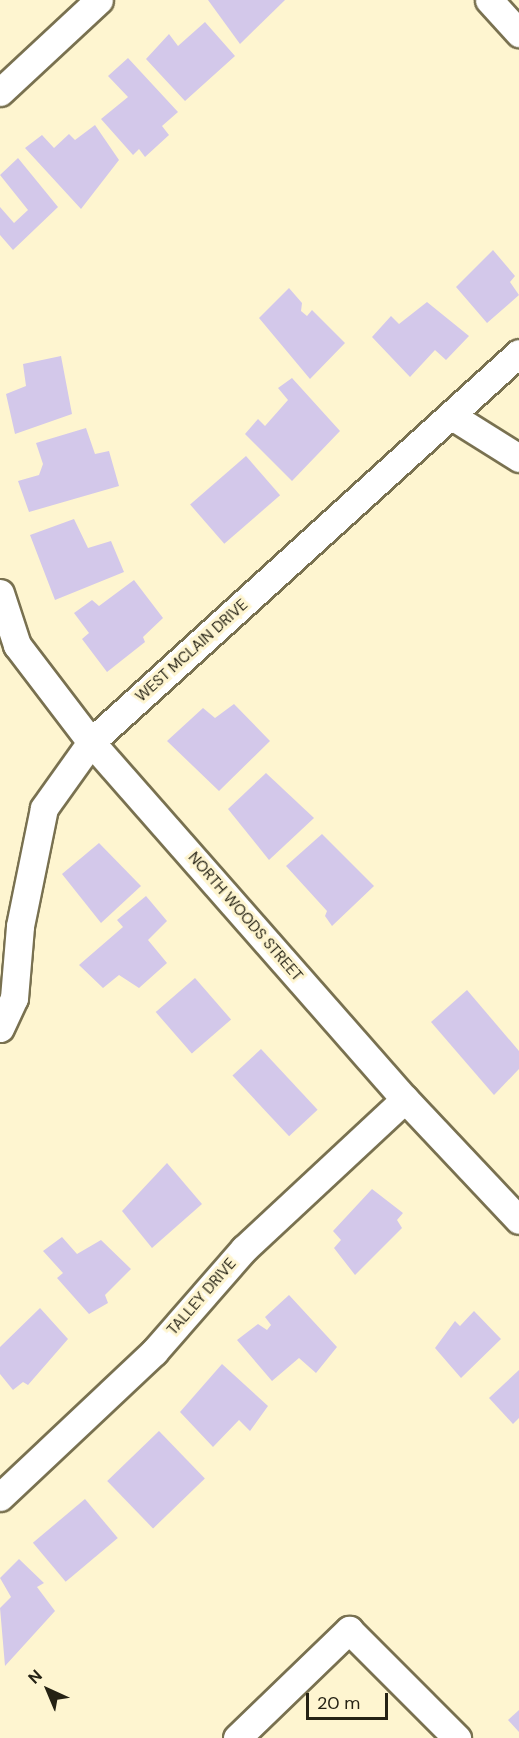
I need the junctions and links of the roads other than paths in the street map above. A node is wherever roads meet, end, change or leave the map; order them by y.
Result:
1 (99, 0) edge
2 (489, 0) edge
3 (519, 33) edge
4 (0, 92) edge
5 (519, 353) edge
6 (452, 416) junction
7 (519, 458) edge
8 (1, 601) edge
9 (91, 742) junction
10 (0, 1028) edge
11 (405, 1099) junction
12 (519, 1220) edge
13 (0, 1497) edge
14 (237, 1738) edge
15 (457, 1738) edge

1 - 4 street
2 - 3 street
5 - 6 street, WEST MCLAIN DRIVE
6 - 7 street
6 - 9 street, WEST MCLAIN DRIVE
8 - 9 street, NORTH WOODS STREET
9 - 10 street, WEST MCLAIN DRIVE
9 - 11 street, NORTH WOODS STREET
11 - 12 street, NORTH WOODS STREET
11 - 13 street, TALLEY DRIVE
14 - 15 street

